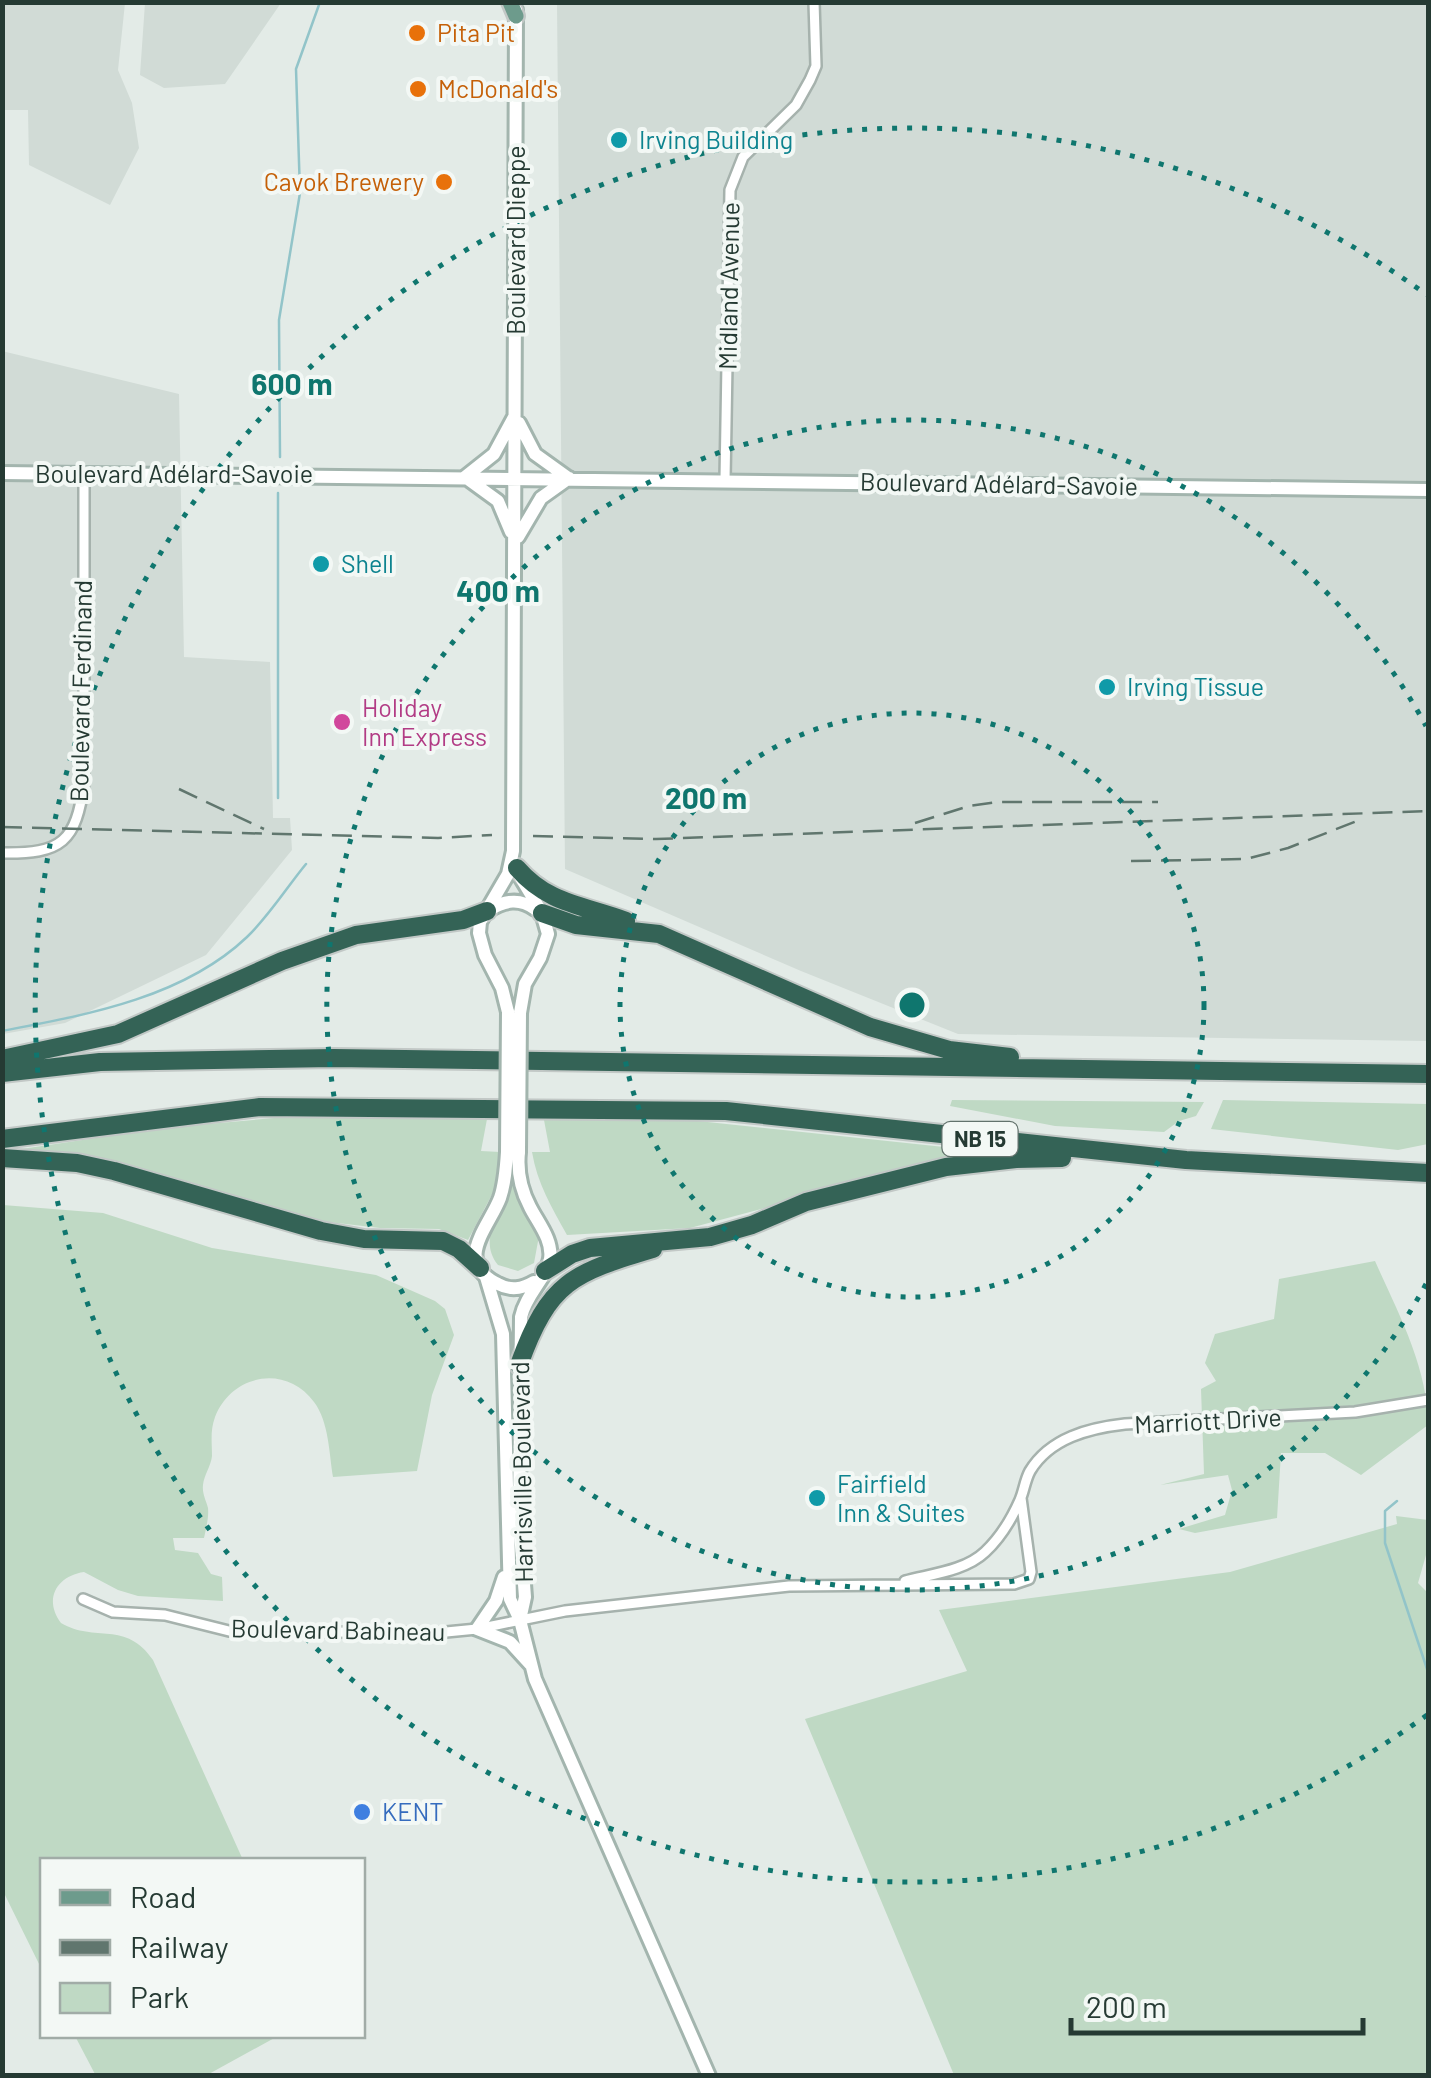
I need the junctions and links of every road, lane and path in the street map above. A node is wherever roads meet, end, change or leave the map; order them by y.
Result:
1 (814, 2) edge
2 (516, 6) edge
3 (515, 414) junction
4 (84, 472) junction
5 (2, 473) edge
6 (466, 477) junction
7 (569, 478) junction
8 (725, 480) junction
9 (515, 484) junction
10 (1428, 490) edge
11 (515, 544) junction
12 (2, 853) edge
13 (515, 859) junction
14 (487, 911) junction
15 (542, 913) junction
16 (660, 934) junction
17 (514, 1012) junction
18 (2, 1059) edge
19 (1214, 1071) junction
20 (2, 1073) edge
21 (1428, 1074) edge
22 (2, 1139) edge
23 (513, 1152) junction
24 (2, 1158) edge
25 (1186, 1160) junction
26 (1428, 1173) edge
27 (683, 1241) junction
28 (483, 1272) junction
29 (542, 1275) junction
30 (519, 1365) junction
31 (1428, 1400) edge
32 (1021, 1498) junction
33 (507, 1564) junction
34 (893, 1585) junction
35 (83, 1600) dead end
36 (520, 1620) junction
37 (477, 1629) junction
38 (532, 1666) junction
39 (709, 2076) edge

1 - 8 street, Midland Avenue
2 - 3 main road, Boulevard Dieppe
3 - 6 main road
3 - 7 main road
3 - 9 main road, Boulevard Dieppe
4 - 5 main road, Boulevard Adélard-Savoie
4 - 6 main road, Boulevard Adélard-Savoie
4 - 12 street, Boulevard Ferdinand
6 - 9 main road, Boulevard Adélard-Savoie
6 - 11 main road
7 - 8 main road, Boulevard Adélard-Savoie
7 - 9 main road, Boulevard Adélard-Savoie
7 - 11 main road
8 - 10 main road, Boulevard Adélard-Savoie
9 - 11 main road, Boulevard Dieppe
11 - 13 main road, Boulevard Dieppe
13 - 14 main road
13 - 15 main road
13 - 16 highway
14 - 15 main road
14 - 17 main road
14 - 18 highway
15 - 16 highway
15 - 17 main road
16 - 19 highway
17 - 23 main road, Harrisville Boulevard, bridge
19 - 20 highway
19 - 21 highway
22 - 25 highway, NB 15
23 - 28 main road, Harrisville Boulevard
23 - 29 main road, Harrisville Boulevard
24 - 28 highway
25 - 26 highway, NB 15
25 - 27 highway
27 - 29 highway
27 - 30 highway
28 - 29 main road
28 - 33 main road, Harrisville Boulevard
29 - 30 main road, Harrisville Boulevard
30 - 36 main road, Harrisville Boulevard
31 - 32 street, Marriott Drive
32 - 34 street, Marriott Drive
32 - 34 street, Marriott Drive
33 - 36 main road, Harrisville Boulevard
33 - 37 main road
34 - 36 street, Marriott Drive
35 - 37 street, Boulevard Babineau
36 - 37 street, Boulevard Babineau
36 - 38 main road
37 - 38 main road
38 - 39 main road

